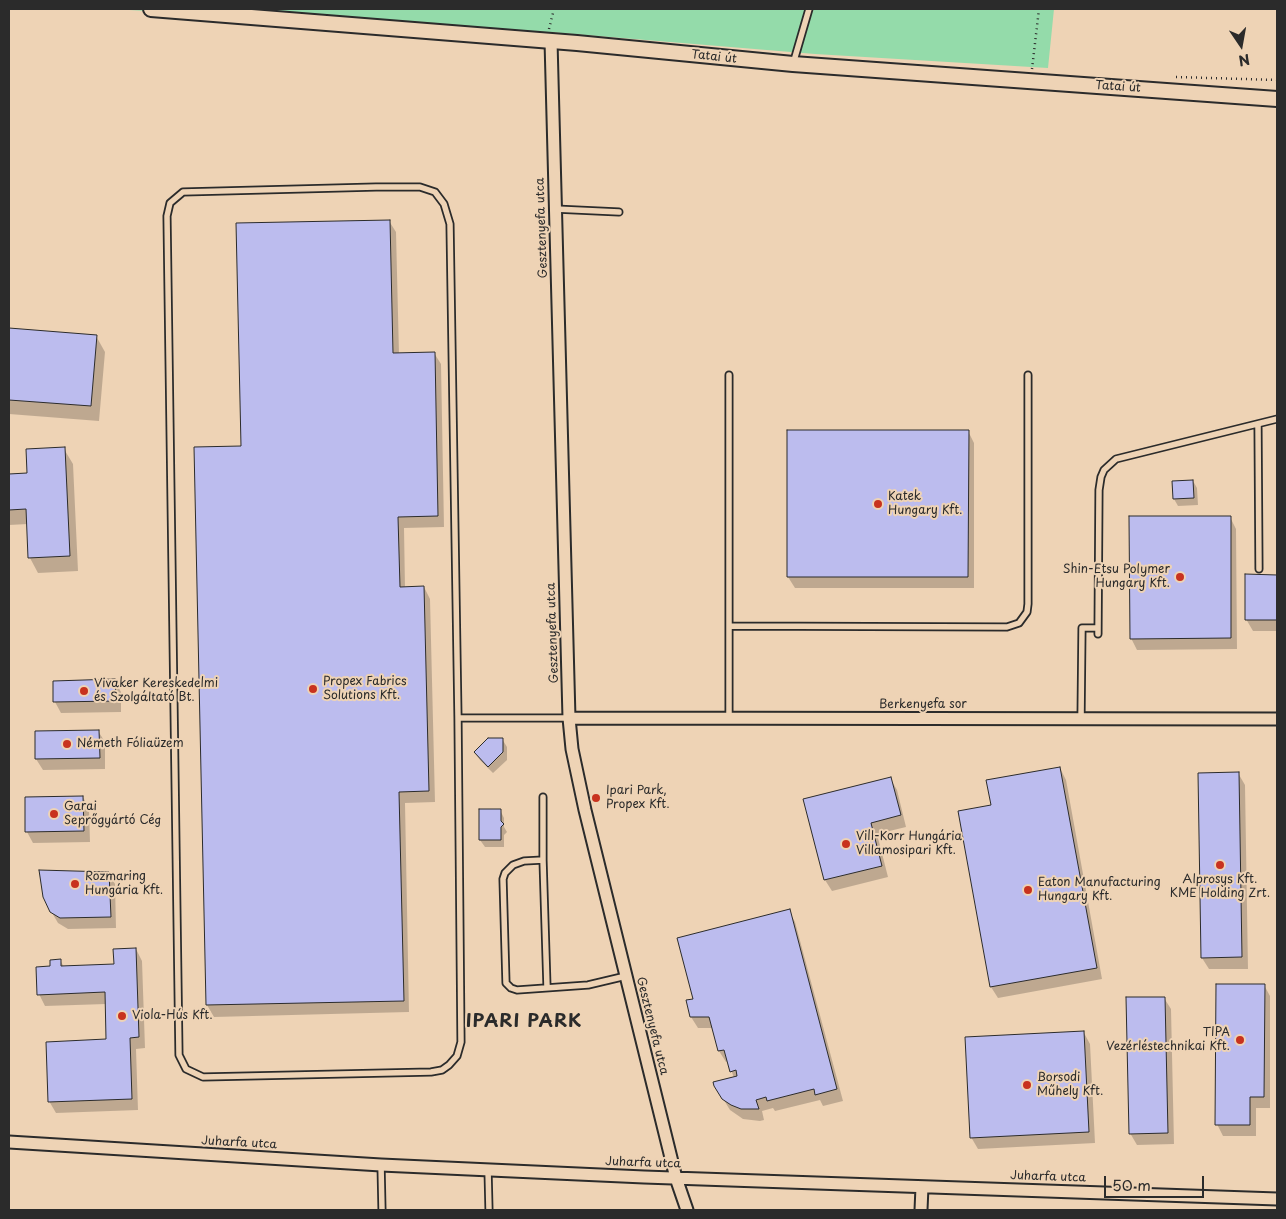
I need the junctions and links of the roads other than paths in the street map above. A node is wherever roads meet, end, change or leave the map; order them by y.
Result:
1 (151, 9) edge
2 (809, 9) edge
3 (551, 41) junction
4 (793, 64) junction
5 (1277, 99) edge
6 (555, 209) junction
7 (619, 212) dead end
8 (729, 375) dead end
9 (1028, 375) dead end
10 (1277, 419) edge
11 (1258, 424) junction
12 (1258, 569) dead end
13 (729, 626) junction
14 (458, 718) junction
15 (569, 718) junction
16 (729, 718) junction
17 (1081, 719) junction
18 (1277, 719) edge
19 (543, 797) dead end
20 (543, 860) junction
21 (626, 976) junction
22 (547, 986) junction
23 (9, 1142) edge
24 (381, 1164) junction
25 (488, 1170) junction
26 (676, 1178) junction
27 (922, 1187) junction
28 (1277, 1199) edge
29 (382, 1210) edge
30 (489, 1210) edge
31 (687, 1210) edge
32 (921, 1210) edge

1 - 3 street, Tatai út
2 - 4 lane
3 - 4 street, Tatai út
3 - 6 street, Gesztenyefa utca
4 - 5 street, Tatai út
6 - 7 lane
6 - 15 street, Gesztenyefa utca
8 - 13 lane
9 - 13 lane
10 - 11 lane
11 - 12 lane
11 - 17 lane
13 - 16 lane
14 - 14 lane
14 - 15 lane
15 - 16 street, Berkenyefa sor
15 - 21 street, Gesztenyefa utca
16 - 17 street, Berkenyefa sor
17 - 18 street, Berkenyefa sor
19 - 20 lane
20 - 22 lane
20 - 22 lane
21 - 22 lane
21 - 26 street, Gesztenyefa utca
23 - 24 street, Juharfa utca
24 - 25 street, Juharfa utca
24 - 29 lane
25 - 26 street, Juharfa utca
25 - 30 lane
26 - 27 street, Juharfa utca
26 - 31 street, Gesztenyefa utca
27 - 28 street, Juharfa utca
27 - 32 street

